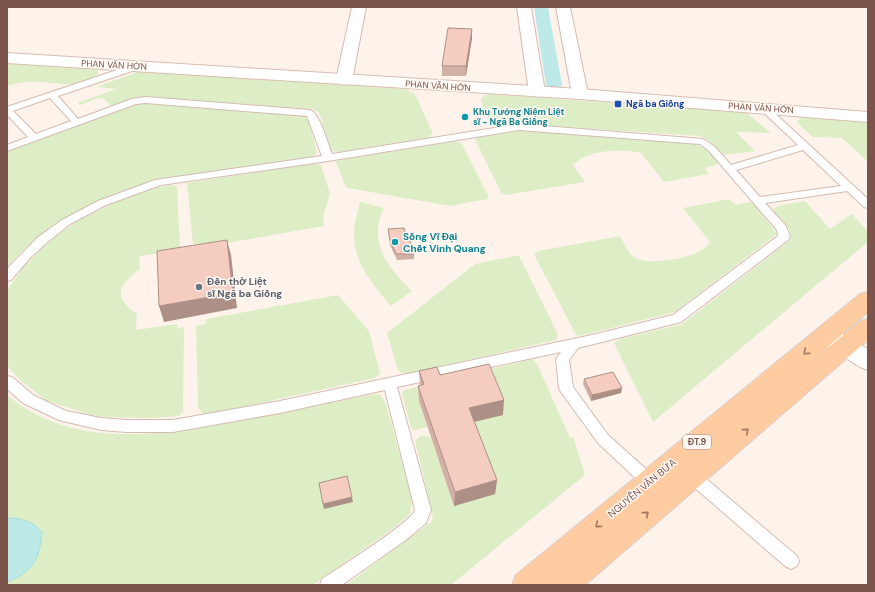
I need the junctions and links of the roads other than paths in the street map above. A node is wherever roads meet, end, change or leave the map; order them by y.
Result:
1 (359, 7) edge
2 (524, 7) edge
3 (563, 7) edge
4 (7, 58) edge
5 (138, 66) junction
6 (344, 80) junction
7 (537, 92) junction
8 (580, 94) junction
9 (52, 95) junction
10 (765, 109) junction
11 (7, 110) edge
12 (868, 117) edge
13 (77, 123) junction
14 (35, 138) junction
15 (804, 146) junction
16 (7, 148) edge
17 (328, 158) junction
18 (729, 169) junction
19 (849, 188) junction
20 (757, 200) junction
21 (868, 205) edge
22 (7, 277) edge
23 (868, 300) edge
24 (868, 327) edge
25 (836, 341) junction
26 (575, 343) junction
27 (868, 361) edge
28 (7, 381) edge
29 (390, 384) junction
30 (692, 476) junction
31 (658, 489) junction
32 (791, 561) dead end
33 (328, 585) edge
34 (527, 585) edge
35 (563, 585) edge

1 - 6 main road
2 - 7 main road
3 - 8 main road
4 - 5 main road, PHAN VĂN HỚN
5 - 6 main road, PHAN VĂN HỚN
5 - 9 lane
6 - 7 main road, PHAN VĂN HỚN
7 - 8 main road, PHAN VĂN HỚN
8 - 10 main road, PHAN VĂN HỚN
9 - 11 lane
9 - 13 lane
10 - 12 main road, PHAN VĂN HỚN
10 - 15 lane
11 - 14 lane
13 - 14 lane
13 - 17 lane
14 - 16 lane
15 - 18 lane
15 - 19 lane
17 - 18 lane
17 - 22 lane
18 - 20 lane
19 - 20 lane
19 - 21 lane
20 - 26 lane
23 - 25 main road, NGUYỄN VĂN BỨA / ĐT.9
24 - 25 main road, NGUYỄN VĂN BỨA / ĐT.9
25 - 27 main road
30 -> 25 main road, NGUYỄN VĂN BỨA / ĐT.9
25 -> 31 main road, NGUYỄN VĂN BỨA / ĐT.9
26 - 29 lane
26 - 31 lane
28 - 29 lane
29 - 33 lane
30 - 31 main road, NGUYỄN VĂN BỨA / ĐT.9
30 - 32 lane
31 -> 34 main road, NGUYỄN VĂN BỨA / ĐT.9
35 -> 31 main road, NGUYỄN VĂN BỨA / ĐT.9

